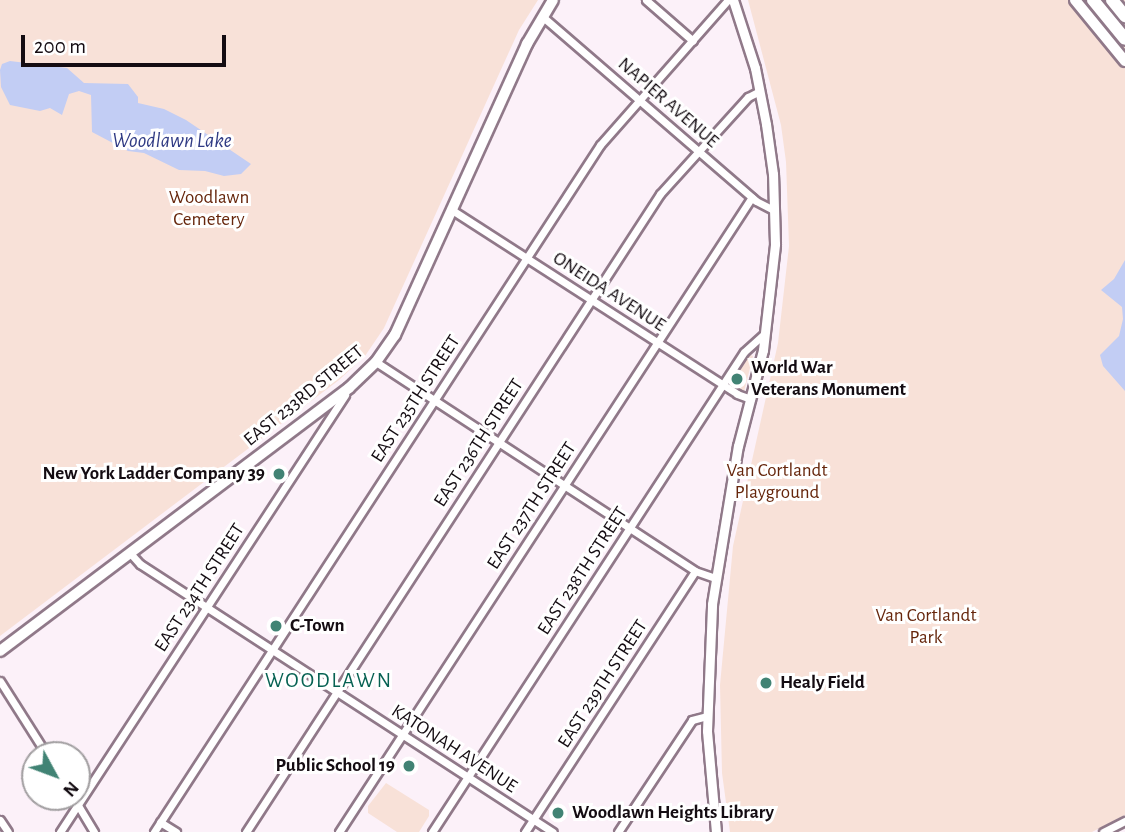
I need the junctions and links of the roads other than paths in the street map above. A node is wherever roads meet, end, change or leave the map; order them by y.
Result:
1 (553, 0) edge
2 (646, 0) edge
3 (728, 0) edge
4 (733, 0) edge
5 (1075, 0) edge
6 (1093, 0) edge
7 (1112, 0) edge
8 (1125, 16) edge
9 (542, 17) junction
10 (1125, 39) edge
11 (693, 41) junction
12 (1125, 61) edge
13 (761, 91) junction
14 (639, 99) junction
15 (700, 152) junction
16 (752, 197) junction
17 (452, 210) junction
18 (774, 210) junction
19 (527, 258) junction
20 (591, 300) junction
21 (766, 332) junction
22 (658, 343) junction
23 (376, 362) junction
24 (723, 385) junction
25 (349, 388) junction
26 (751, 399) junction
27 (432, 402) junction
28 (498, 444) junction
29 (563, 486) junction
30 (630, 529) junction
31 (130, 553) junction
32 (695, 571) junction
33 (715, 578) junction
34 (206, 607) junction
35 (272, 650) junction
36 (0, 651) edge
37 (0, 681) edge
38 (337, 692) junction
39 (708, 716) junction
40 (402, 734) junction
41 (38, 741) edge
42 (468, 777) junction
43 (91, 785) edge
44 (74, 811) edge
45 (82, 811) edge
46 (533, 819) junction
47 (0, 820) edge
48 (1125, 821) edge
49 (160, 822) junction
50 (715, 831) edge
51 (8, 832) edge
52 (60, 832) edge
53 (94, 832) edge
54 (154, 832) edge
55 (176, 832) edge
56 (246, 832) edge
57 (339, 832) edge
58 (432, 832) edge
59 (525, 832) edge
60 (553, 832) edge
61 (618, 832) edge
62 (1103, 832) edge

1 - 9 main road, EAST 233RD STREET
2 - 11 street
3 - 11 street, EAST 235TH STREET
4 - 13 street
5 - 12 main road
6 - 10 highway
7 - 8 highway
9 - 14 street, NAPIER AVENUE
9 - 17 main road, EAST 233RD STREET
11 - 14 street, EAST 235TH STREET
13 - 15 street, EAST 236TH STREET
13 - 18 street
14 - 15 street, NAPIER AVENUE
14 - 19 street, EAST 235TH STREET
15 - 16 street, NAPIER AVENUE
15 - 20 street, EAST 236TH STREET
16 - 18 street, NAPIER AVENUE
16 - 22 street, EAST 237TH STREET
17 - 19 street, ONEIDA AVENUE
17 - 23 main road, EAST 233RD STREET
18 - 21 street
19 - 20 street, ONEIDA AVENUE
19 - 27 street, EAST 235TH STREET
20 - 22 street, ONEIDA AVENUE
20 - 28 street, EAST 236TH STREET
21 - 24 street, EAST 238TH STREET
21 - 26 street
22 - 24 street, ONEIDA AVENUE
22 - 29 street, EAST 237TH STREET
23 - 25 main road, EAST 233RD STREET
23 - 27 street
24 - 26 street, ONEIDA AVENUE
24 - 30 street, EAST 238TH STREET
25 - 31 main road, EAST 233RD STREET
25 - 34 street, EAST 234TH STREET
26 - 33 street
27 - 28 street
27 - 35 street, EAST 235TH STREET
28 - 29 street
28 - 38 street, EAST 236TH STREET
29 - 30 street
29 - 40 street, EAST 237TH STREET
30 - 32 street
30 - 42 street, EAST 238TH STREET
31 - 34 street, KATONAH AVENUE
31 - 36 main road, EAST 233RD STREET
32 - 33 street
32 - 46 street, EAST 239TH STREET
33 - 39 street
34 - 35 street, KATONAH AVENUE
34 - 43 street, EAST 234TH STREET
35 - 38 street, KATONAH AVENUE
35 - 49 street, EAST 235TH STREET
37 - 41 street
38 - 40 street, KATONAH AVENUE
38 - 56 street, EAST 236TH STREET
39 - 50 street
39 - 61 street
40 - 42 street, KATONAH AVENUE
40 - 57 street, EAST 237TH STREET
42 - 46 street, KATONAH AVENUE
42 - 58 street, EAST 238TH STREET
44 - 52 street, EAST 234TH STREET
45 - 53 street
46 - 59 street, EAST 239TH STREET
46 - 60 street, KATONAH AVENUE
47 - 51 street
48 - 62 street
49 - 54 street, EAST 235TH STREET
49 - 55 street

